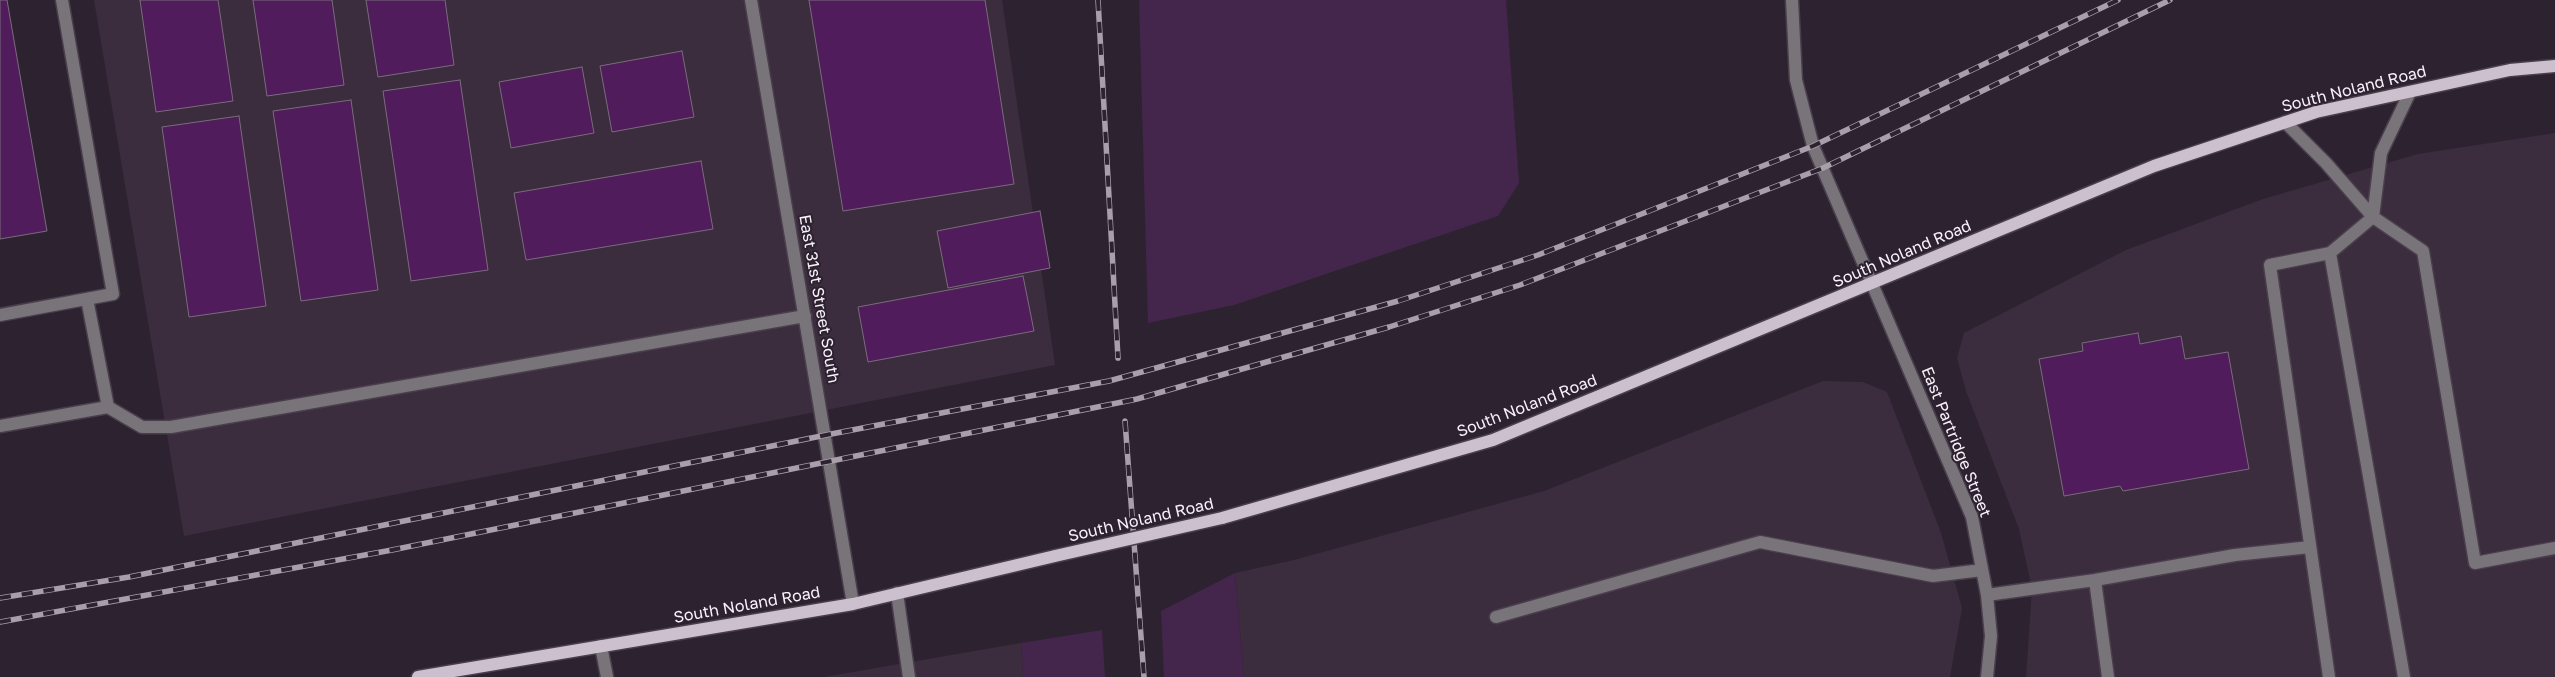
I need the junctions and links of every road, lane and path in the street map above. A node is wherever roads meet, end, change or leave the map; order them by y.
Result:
1 (62, 0) edge
2 (751, 0) edge
3 (1792, 0) edge
4 (2555, 66) edge
5 (2410, 92) junction
6 (2285, 122) junction
7 (2373, 217) junction
8 (2330, 253) junction
9 (1873, 284) junction
10 (87, 299) junction
11 (0, 315) edge
12 (805, 316) junction
13 (108, 407) junction
14 (0, 426) edge
15 (2310, 547) junction
16 (2555, 548) edge
17 (1982, 570) junction
18 (2096, 580) junction
19 (897, 593) junction
20 (1987, 595) junction
21 (853, 604) junction
22 (1496, 618) dead end
23 (601, 646) junction
24 (418, 677) edge
25 (607, 677) edge
26 (909, 677) edge
27 (1987, 677) edge
28 (2108, 677) edge
29 (2329, 677) edge
30 (2404, 677) edge

1 - 10 street
2 - 12 street, East 31st Street South
3 - 9 street, East Partridge Street
4 - 5 main road, South Noland Road
5 - 6 main road, South Noland Road
5 - 7 street
6 - 7 street
6 - 9 main road, South Noland Road
7 - 8 street
7 - 16 street
8 - 15 street
8 - 30 street
9 - 17 street, East Partridge Street
9 - 19 main road, South Noland Road, bridge
10 - 11 street
10 - 13 street
12 - 13 street
12 - 21 street, East 31st Street South
13 - 14 street
15 - 18 street
15 - 29 street
17 - 20 street, East Partridge Street
17 - 22 street
18 - 20 street
18 - 28 street
19 - 21 main road, South Noland Road
19 - 26 street
20 - 27 street, East Partridge Street
21 - 23 main road, South Noland Road
23 - 24 main road, South Noland Road
23 - 25 street

